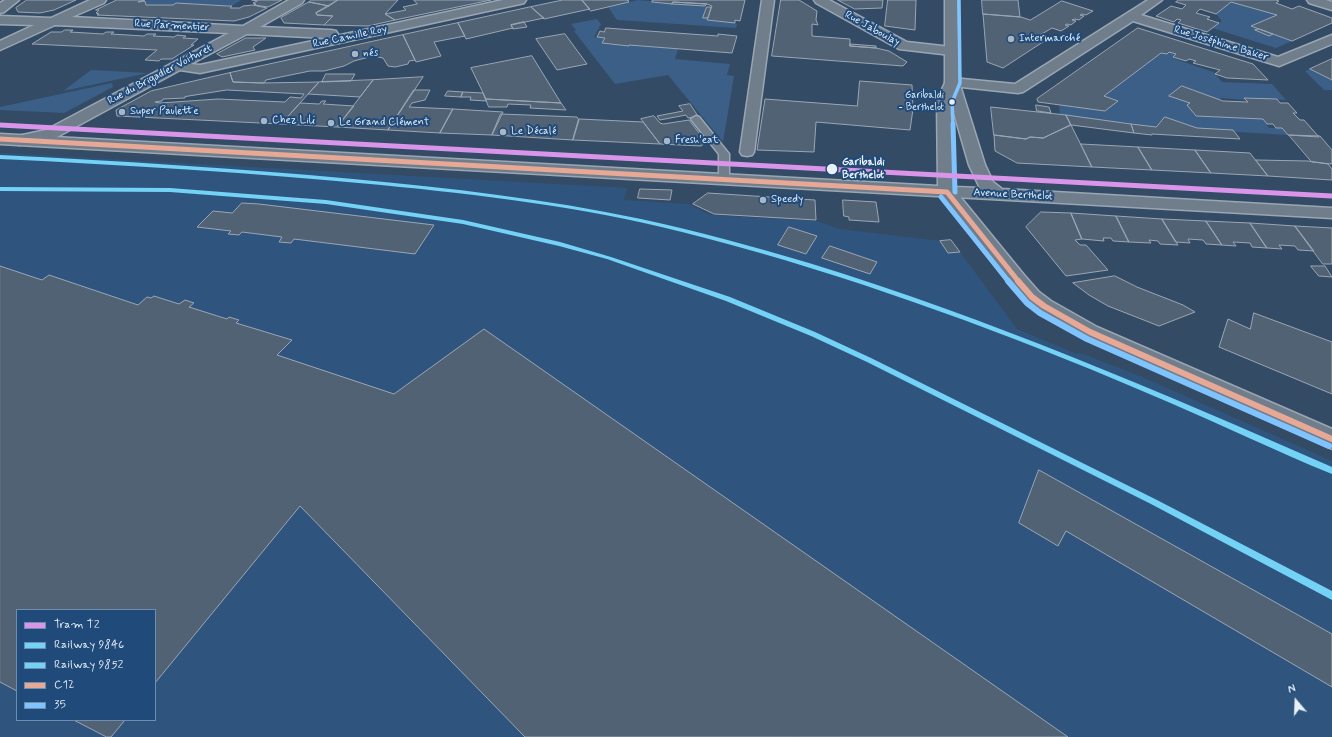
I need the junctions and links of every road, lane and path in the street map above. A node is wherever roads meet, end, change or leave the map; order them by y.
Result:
1 (13, 0) edge
2 (100, 0) edge
3 (298, 0) edge
4 (520, 0) edge
5 (768, 0) edge
6 (820, 0) edge
7 (950, 0) edge
8 (1156, 0) edge
9 (1313, 0) edge
10 (1332, 6) edge
11 (0, 9) edge
12 (1131, 16) junction
13 (0, 20) edge
14 (53, 22) junction
15 (245, 30) junction
16 (343, 39) junction
17 (1332, 39) edge
18 (0, 46) edge
19 (951, 51) junction
20 (180, 65) junction
21 (952, 82) junction
22 (696, 119) dead end
23 (0, 139) edge
24 (18, 140) junction
25 (748, 152) dead end
26 (724, 179) junction
27 (947, 192) junction
28 (998, 194) junction
29 (1332, 213) edge
30 (1332, 439) edge

1 - 11 street
2 - 14 street
3 - 15 street, Rue du Brigadier Voituret
4 - 16 street, Rue Camille Roy
5 - 25 street
6 - 19 street, Rue Jaboulay
7 - 19 street
8 - 12 street
9 - 10 street
12 - 17 street, Rue Joséphine Baker
12 - 21 street
13 - 14 street, Rue Parmentier
14 - 15 street, Rue Parmentier
14 - 18 street
15 - 16 street, Rue Parmentier
15 - 20 street, Rue du Brigadier Voituret
16 - 20 street, Rue Camille Roy
19 - 21 street
20 - 24 street, Rue du Brigadier Voituret
21 - 27 street
21 - 28 street
22 - 26 lane
23 - 24 street, Avenue Berthelot
24 - 26 street, Avenue Berthelot
26 - 27 street, Avenue Berthelot
27 - 28 street, Avenue Berthelot
27 - 30 street
28 - 29 street, Avenue Berthelot

